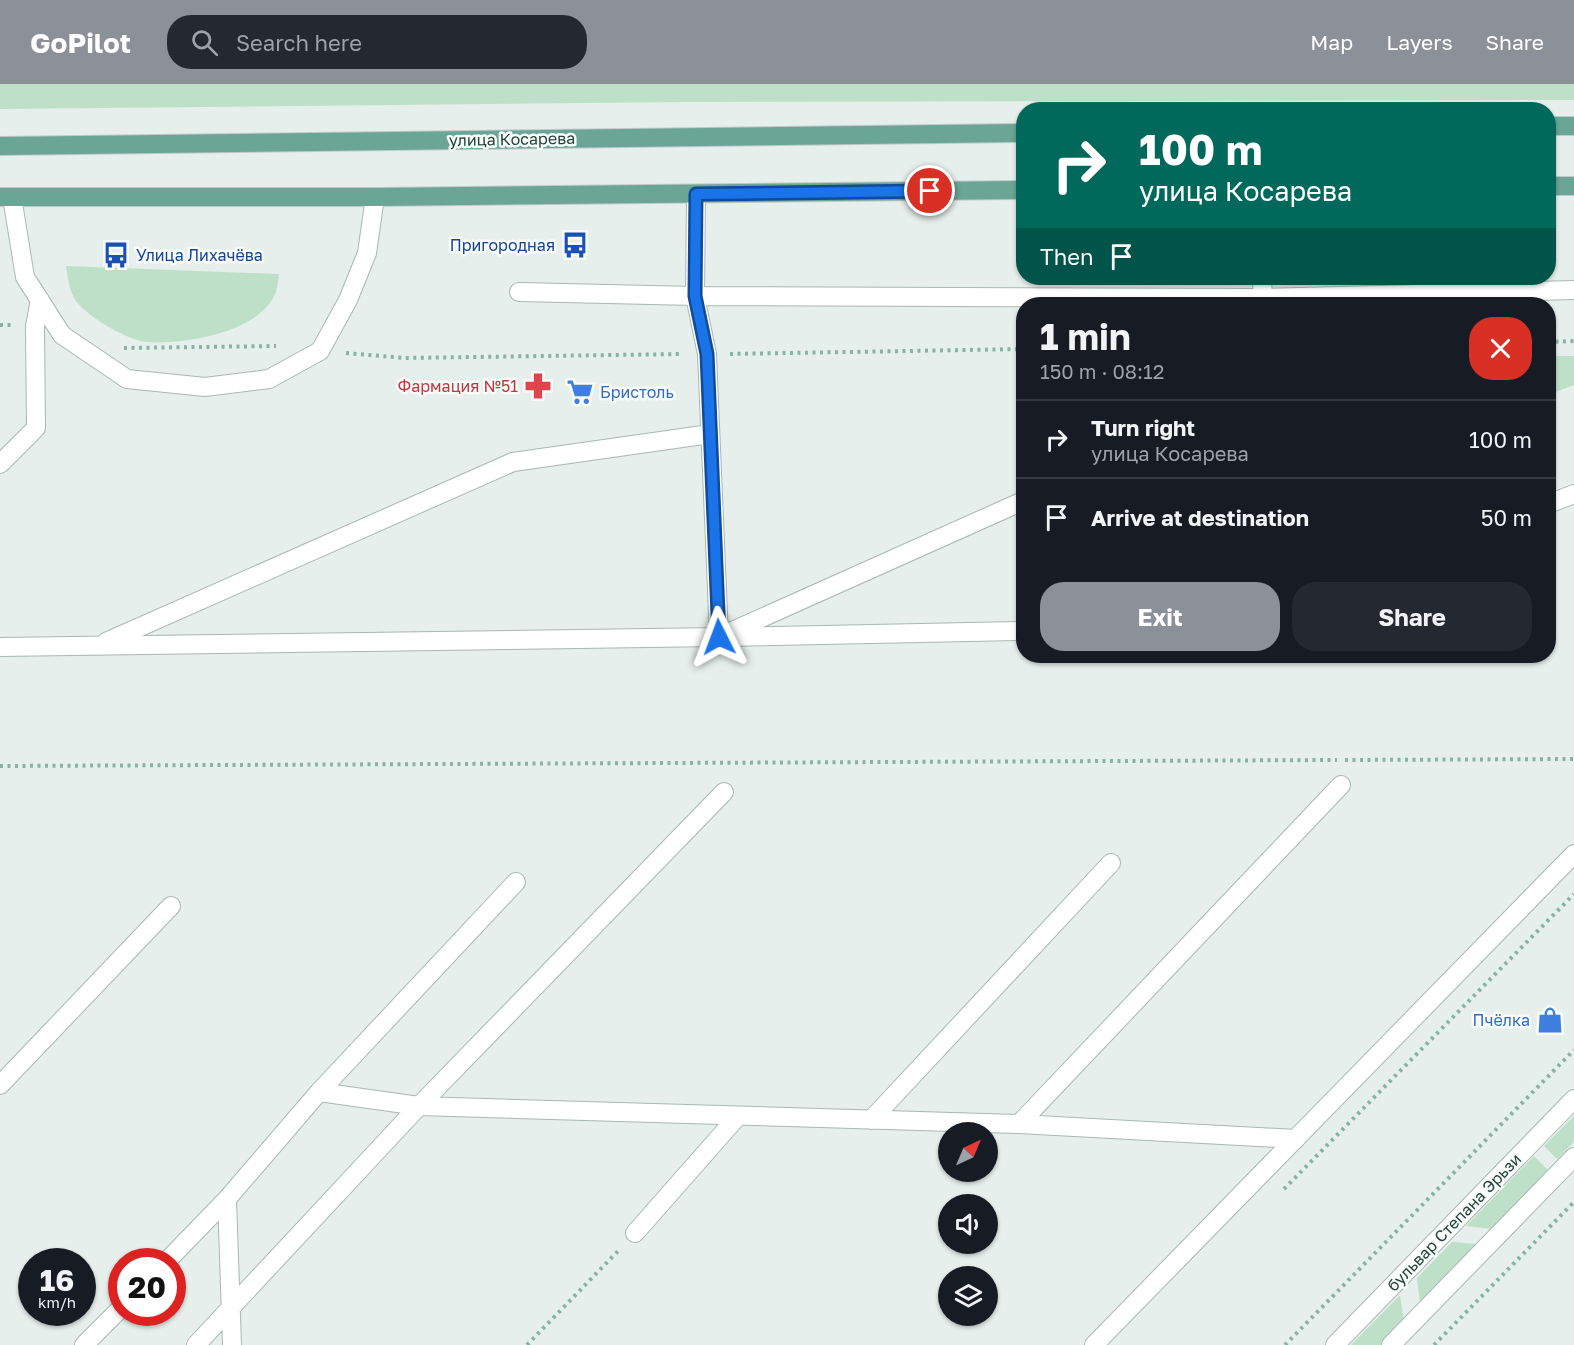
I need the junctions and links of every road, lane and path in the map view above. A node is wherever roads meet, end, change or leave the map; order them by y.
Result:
1 (1556, 126) edge
2 (1574, 126) edge
3 (1016, 133) edge
4 (0, 146) edge
5 (1556, 186) edge
6 (1574, 186) edge
7 (1016, 190) edge
8 (696, 194) junction
9 (6, 197) edge
10 (375, 197) junction
11 (1574, 290) edge
12 (519, 292) dead end
13 (695, 296) junction
14 (1393, 297) edge
15 (1016, 299) edge
16 (40, 300) junction
17 (1574, 341) edge
18 (1556, 342) edge
19 (280, 346) dead end
20 (121, 348) dead end
21 (320, 351) junction
22 (404, 358) dead end
23 (710, 434) junction
24 (0, 464) edge
25 (1574, 494) edge
26 (1556, 501) edge
27 (1016, 504) edge
28 (1016, 631) edge
29 (719, 637) junction
30 (99, 645) junction
31 (0, 647) edge
32 (1574, 759) edge
33 (0, 766) edge
34 (1341, 785) dead end
35 (724, 792) dead end
36 (1574, 854) edge
37 (1111, 863) dead end
38 (516, 882) dead end
39 (1574, 894) edge
40 (171, 906) dead end
41 (1574, 1050) edge
42 (0, 1086) edge
43 (319, 1092) junction
44 (1574, 1100) edge
45 (419, 1106) junction
46 (738, 1116) junction
47 (871, 1120) junction
48 (1019, 1124) junction
49 (1296, 1139) junction
50 (1574, 1156) edge
51 (1281, 1192) dead end
52 (227, 1199) junction
53 (1574, 1202) edge
54 (635, 1233) dead end
55 (180, 1248) edge
56 (609, 1262) dead end
57 (230, 1311) junction
58 (108, 1321) edge
59 (84, 1345) edge
60 (196, 1345) edge
61 (232, 1345) edge
62 (527, 1345) edge
63 (1094, 1345) edge
64 (1285, 1345) edge
65 (1335, 1345) edge
66 (1391, 1345) edge
67 (1434, 1345) edge

1 - 2 main road
3 - 4 main road, улица Косарева
5 - 6 main road
7 - 8 main road
8 - 10 main road
8 - 13 street
9 - 10 main road
9 - 16 street
10 - 21 street
11 - 14 street
12 - 13 street
13 - 15 street
13 - 23 street
16 - 21 street
16 - 24 street
17 - 18 path
19 - 20 path
21 - 22 path
23 - 29 street
23 - 30 street
25 - 26 street
27 - 29 street
28 - 29 street
29 - 30 street
30 - 31 street
32 - 33 path
34 - 48 street
35 - 45 street
36 - 49 street
37 - 47 street
38 - 43 street
39 - 51 path
40 - 42 street
41 - 64 path
43 - 45 street
43 - 52 street
44 - 65 street, бульвар Степана Эрьзи
45 - 46 street
45 - 57 street
46 - 47 street
46 - 54 street
47 - 48 street
48 - 49 street
49 - 63 street
50 - 66 street
52 - 55 street
52 - 57 street
53 - 67 path
56 - 62 path
57 - 60 street
57 - 61 street
58 - 59 street

